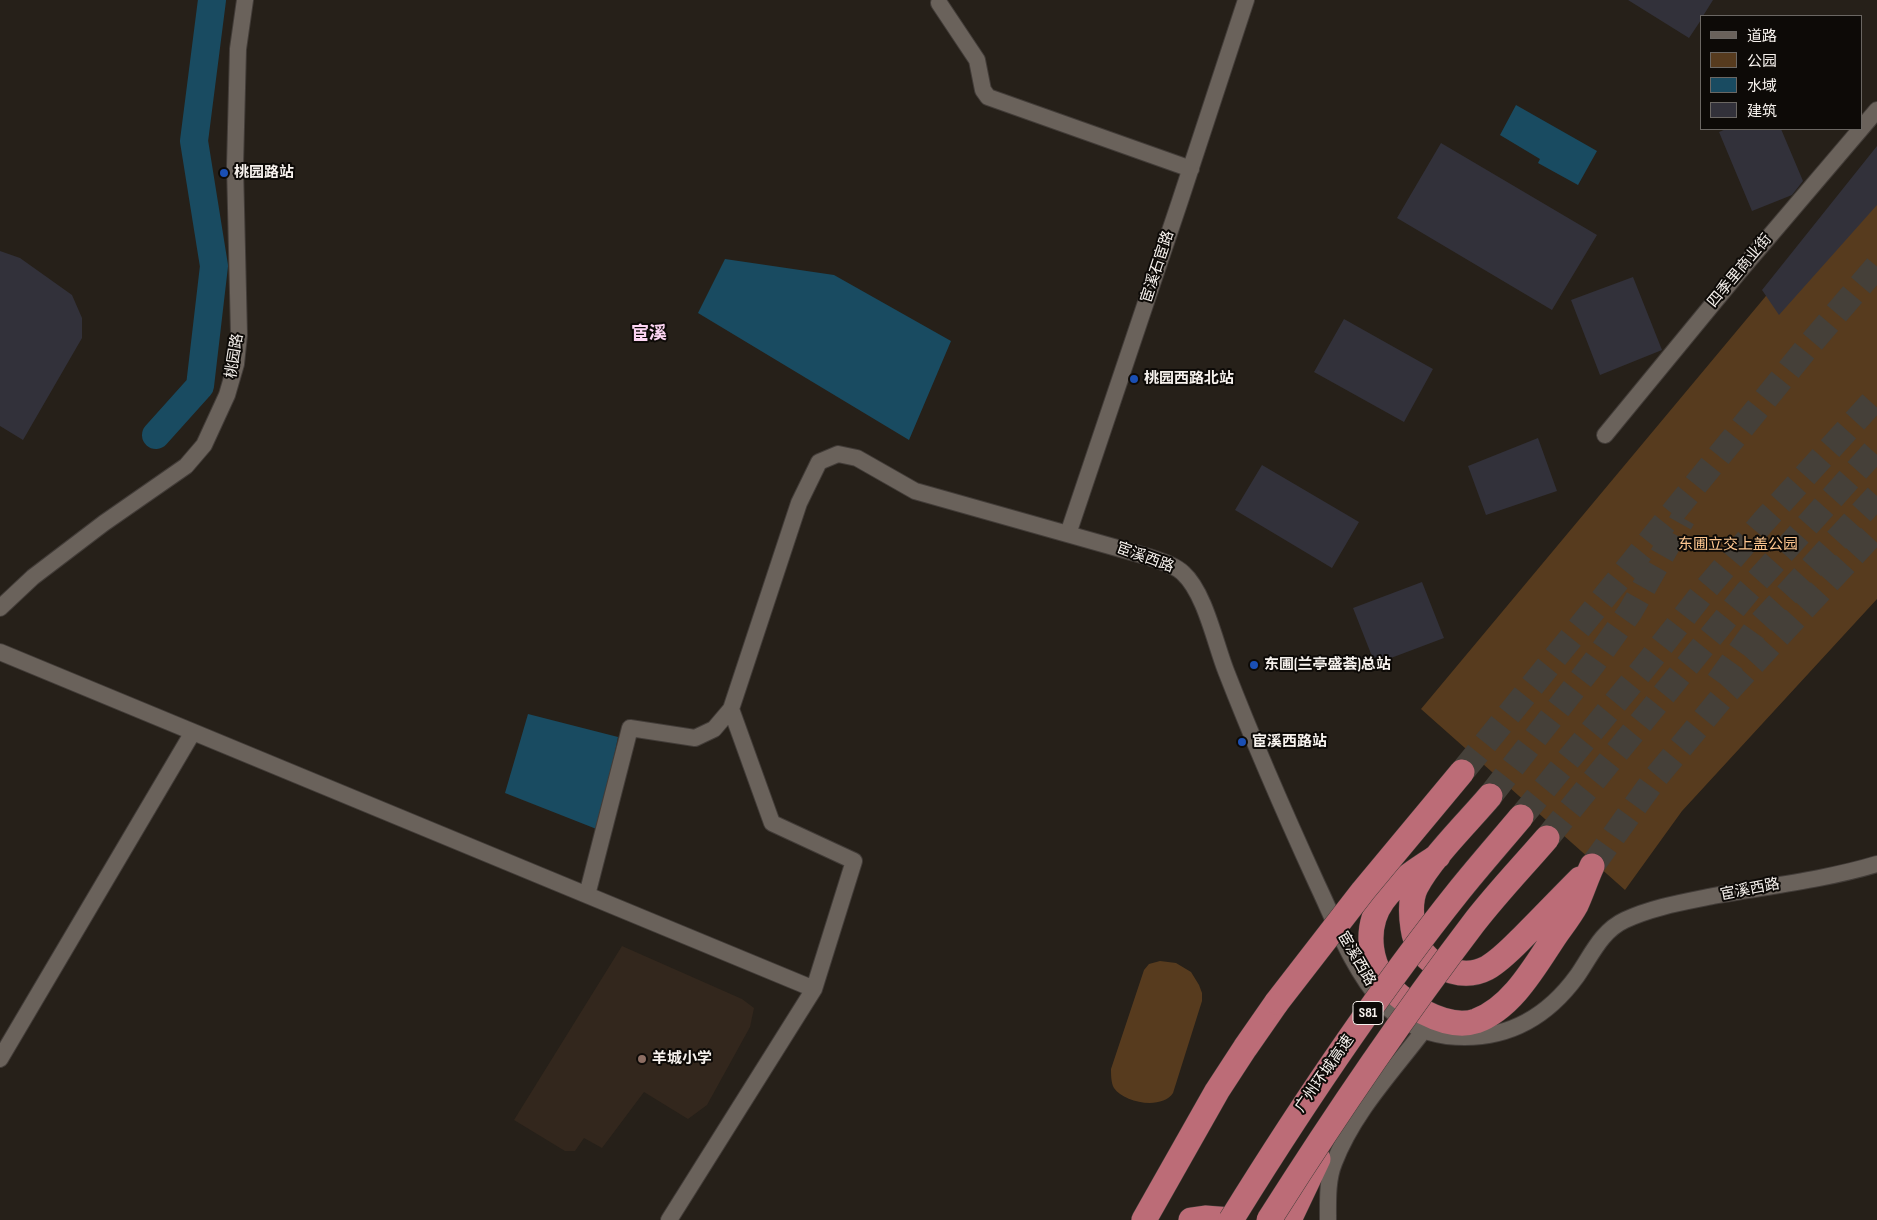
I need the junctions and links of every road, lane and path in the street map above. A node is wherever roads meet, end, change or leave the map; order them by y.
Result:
1 (245, 0) edge
2 (1246, 0) edge
3 (939, 3) dead end
4 (1877, 110) edge
5 (1862, 127) edge
6 (1860, 130) edge
7 (1191, 169) junction
8 (1604, 434) dead end
9 (1068, 534) junction
10 (0, 608) edge
11 (0, 652) edge
12 (732, 709) junction
13 (193, 732) junction
14 (1462, 772) tunnel mouth
15 (1490, 796) tunnel mouth
16 (1521, 816) tunnel mouth
17 (1547, 838) tunnel mouth
18 (1438, 856) junction
19 (1877, 864) edge
20 (587, 895) junction
21 (814, 989) junction
22 (1424, 1030) junction
23 (0, 1059) edge
24 (1343, 1106) junction
25 (669, 1220) edge
26 (1144, 1220) edge
27 (1191, 1220) edge
28 (1231, 1220) edge
29 (1269, 1220) edge
30 (1289, 1220) edge
31 (1328, 1220) edge

1 - 10 street, 桃园路
2 - 7 street, 宦溪石宦路
3 - 7 street
4 - 5 street, 四季里商业街
6 - 8 street, 四季里商业街
7 - 9 street, 宦溪石宦路
9 - 12 street, 宦溪西路
9 - 22 street, 宦溪西路
11 - 13 street
12 - 20 street
12 - 21 street
13 - 20 street
13 - 23 street
14 - 26 highway, bridge
15 - 18 highway
16 - 28 highway, 广州环城高速 / S81, bridge
17 - 24 highway, S81, bridge
18 - 18 highway
19 - 22 street, 宦溪西路
20 - 21 street
21 - 25 street
22 - 31 street
24 - 29 highway, S81, bridge
24 - 30 highway, bridge
27 - 28 highway

